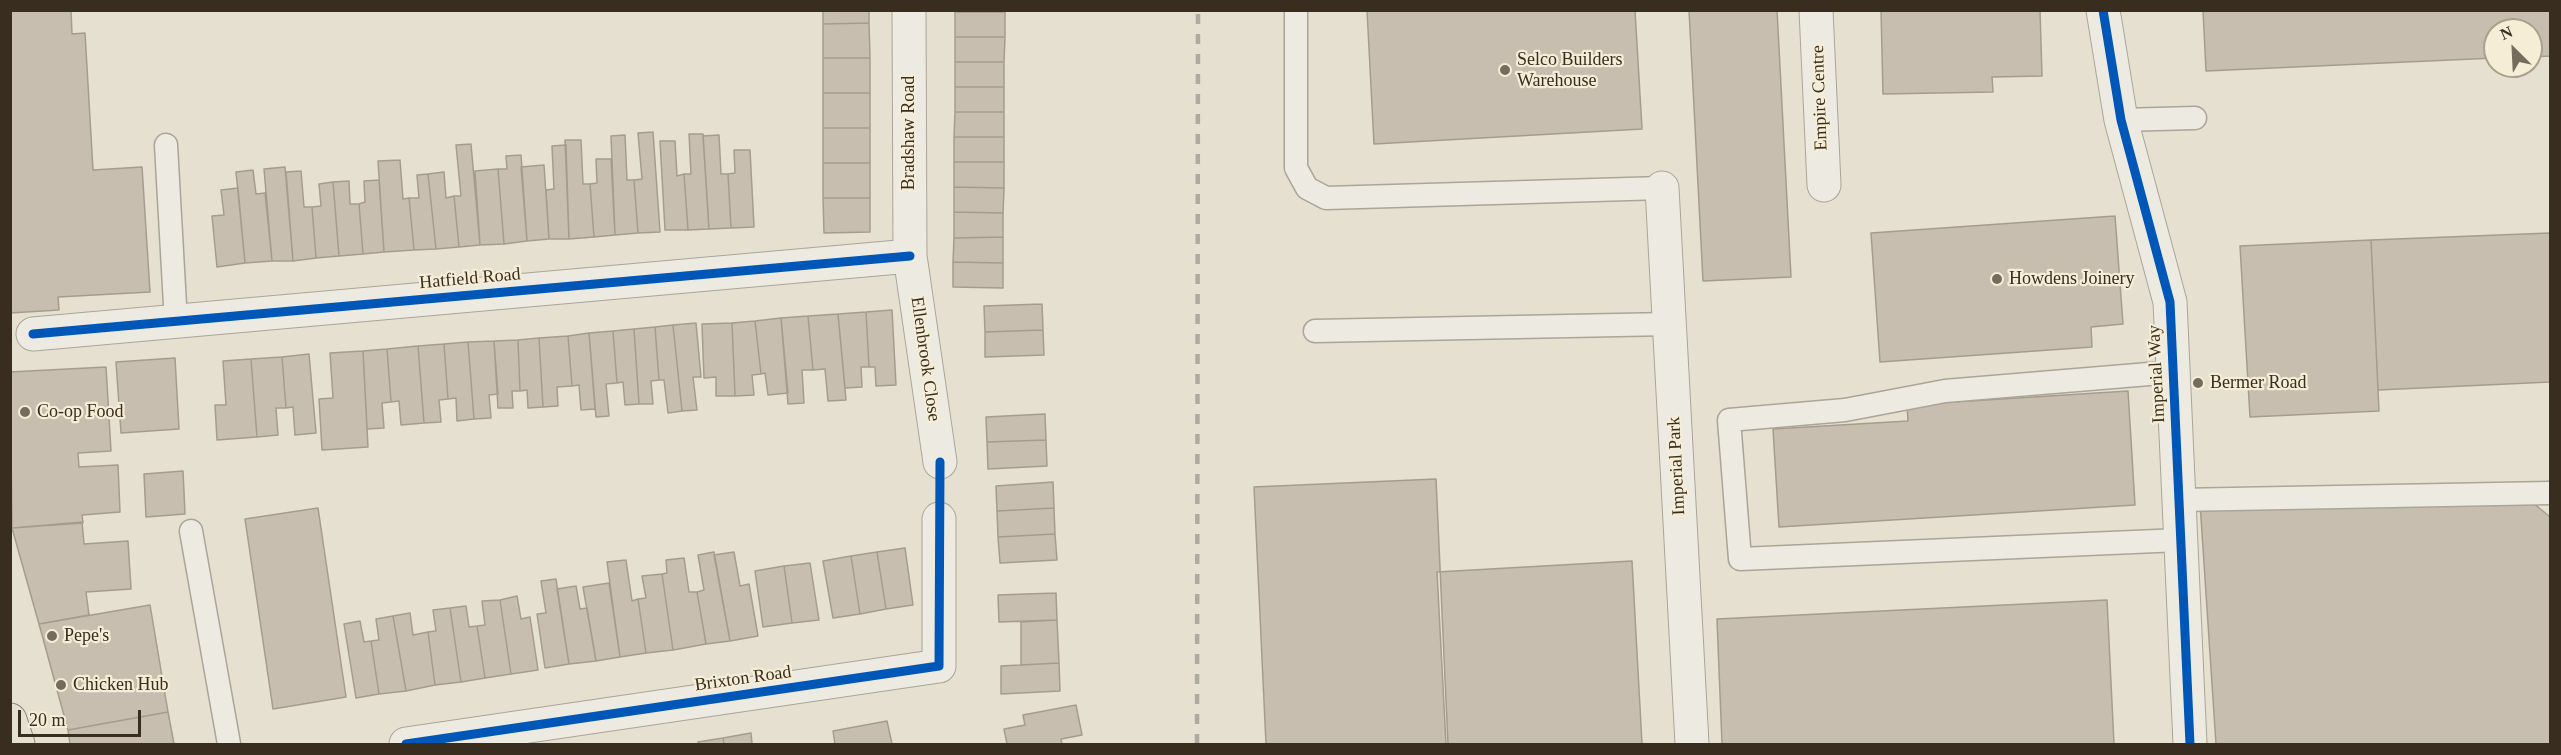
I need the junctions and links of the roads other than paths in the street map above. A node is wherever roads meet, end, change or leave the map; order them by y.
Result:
1 (909, 10) edge
2 (1296, 10) edge
3 (1816, 10) edge
4 (2103, 10) edge
5 (2196, 118) dead end
6 (2121, 120) junction
7 (166, 145) dead end
8 (1824, 185) dead end
9 (1662, 188) joint
10 (910, 256) junction
11 (176, 322) junction
12 (1669, 324) junction
13 (1315, 331) dead end
14 (33, 334) dead end
15 (2173, 372) junction
16 (940, 462) dead end
17 (2550, 493) edge
18 (2179, 500) junction
19 (939, 519) dead end
20 (191, 531) dead end
21 (2180, 540) junction
22 (10, 720) edge
23 (18, 744) edge
24 (229, 744) edge
25 (406, 744) edge
26 (1692, 744) edge
27 (2190, 744) edge

1 - 10 street, Bradshaw Road
2 - 9 lane
3 - 8 street, Empire Centre
4 - 6 street, Imperial Way
5 - 6 lane
6 - 15 street, Imperial Way
7 - 11 lane
9 - 12 street, Imperial Park
10 - 11 street, Hatfield Road
10 - 16 street, Ellenbrook Close
11 - 14 street, Hatfield Road
12 - 13 lane
12 - 26 street, Imperial Park
15 - 18 street, Imperial Way
15 - 21 lane
17 - 18 lane
18 - 21 street, Imperial Way
19 - 25 street, Brixton Road
20 - 24 lane
21 - 27 street, Imperial Way
22 - 23 main road

